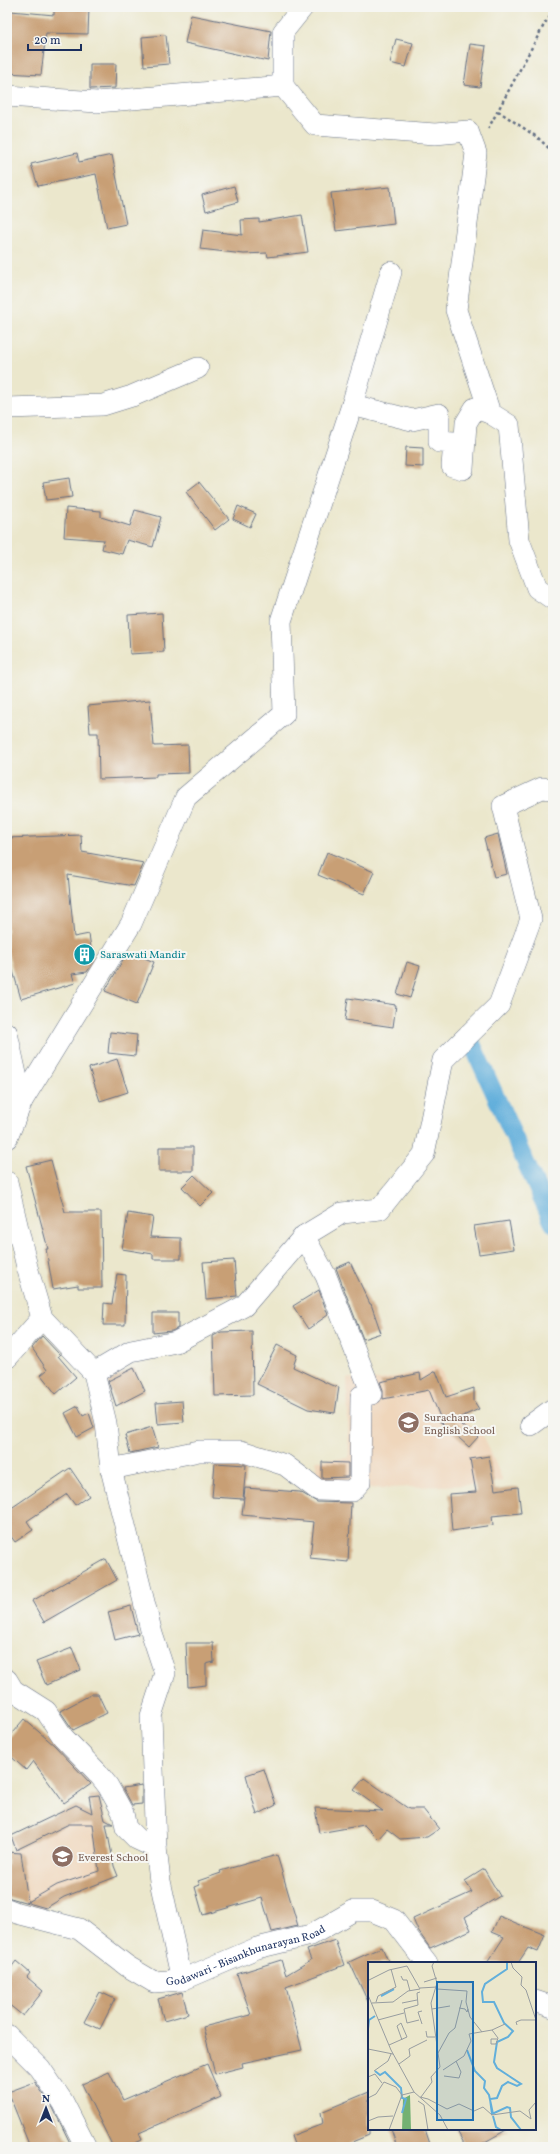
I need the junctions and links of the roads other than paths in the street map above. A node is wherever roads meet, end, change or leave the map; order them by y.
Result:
1 (302, 7) edge
2 (283, 86) junction
3 (7, 96) edge
4 (391, 272) dead end
5 (198, 368) dead end
6 (352, 405) junction
7 (7, 408) edge
8 (490, 413) junction
9 (553, 599) edge
10 (553, 789) edge
11 (7, 1033) edge
12 (22, 1101) junction
13 (7, 1138) edge
14 (7, 1182) edge
15 (304, 1236) junction
16 (42, 1318) junction
17 (7, 1358) edge
18 (94, 1373) junction
19 (553, 1409) edge
20 (531, 1425) dead end
21 (111, 1469) junction
22 (7, 1680) edge
23 (156, 1848) junction
24 (7, 1909) edge
25 (426, 1962) edge
26 (182, 1980) junction
27 (536, 2001) edge
28 (553, 2007) edge
29 (7, 2036) edge
30 (86, 2147) edge

1 - 2 street
2 - 3 street
2 - 8 street
4 - 6 street
5 - 7 street
6 - 8 street
6 - 12 street
8 - 9 street
10 - 15 street
11 - 12 street
12 - 13 street
14 - 16 street
15 - 18 street
15 - 21 street
16 - 17 street
16 - 18 street
18 - 21 street
19 - 20 street
21 - 23 street
22 - 23 street
23 - 26 street
24 - 26 street, Godawari - Bisankhunarayan Road
25 - 26 street, Godawari - Bisankhunarayan Road
27 - 28 street
29 - 30 street

